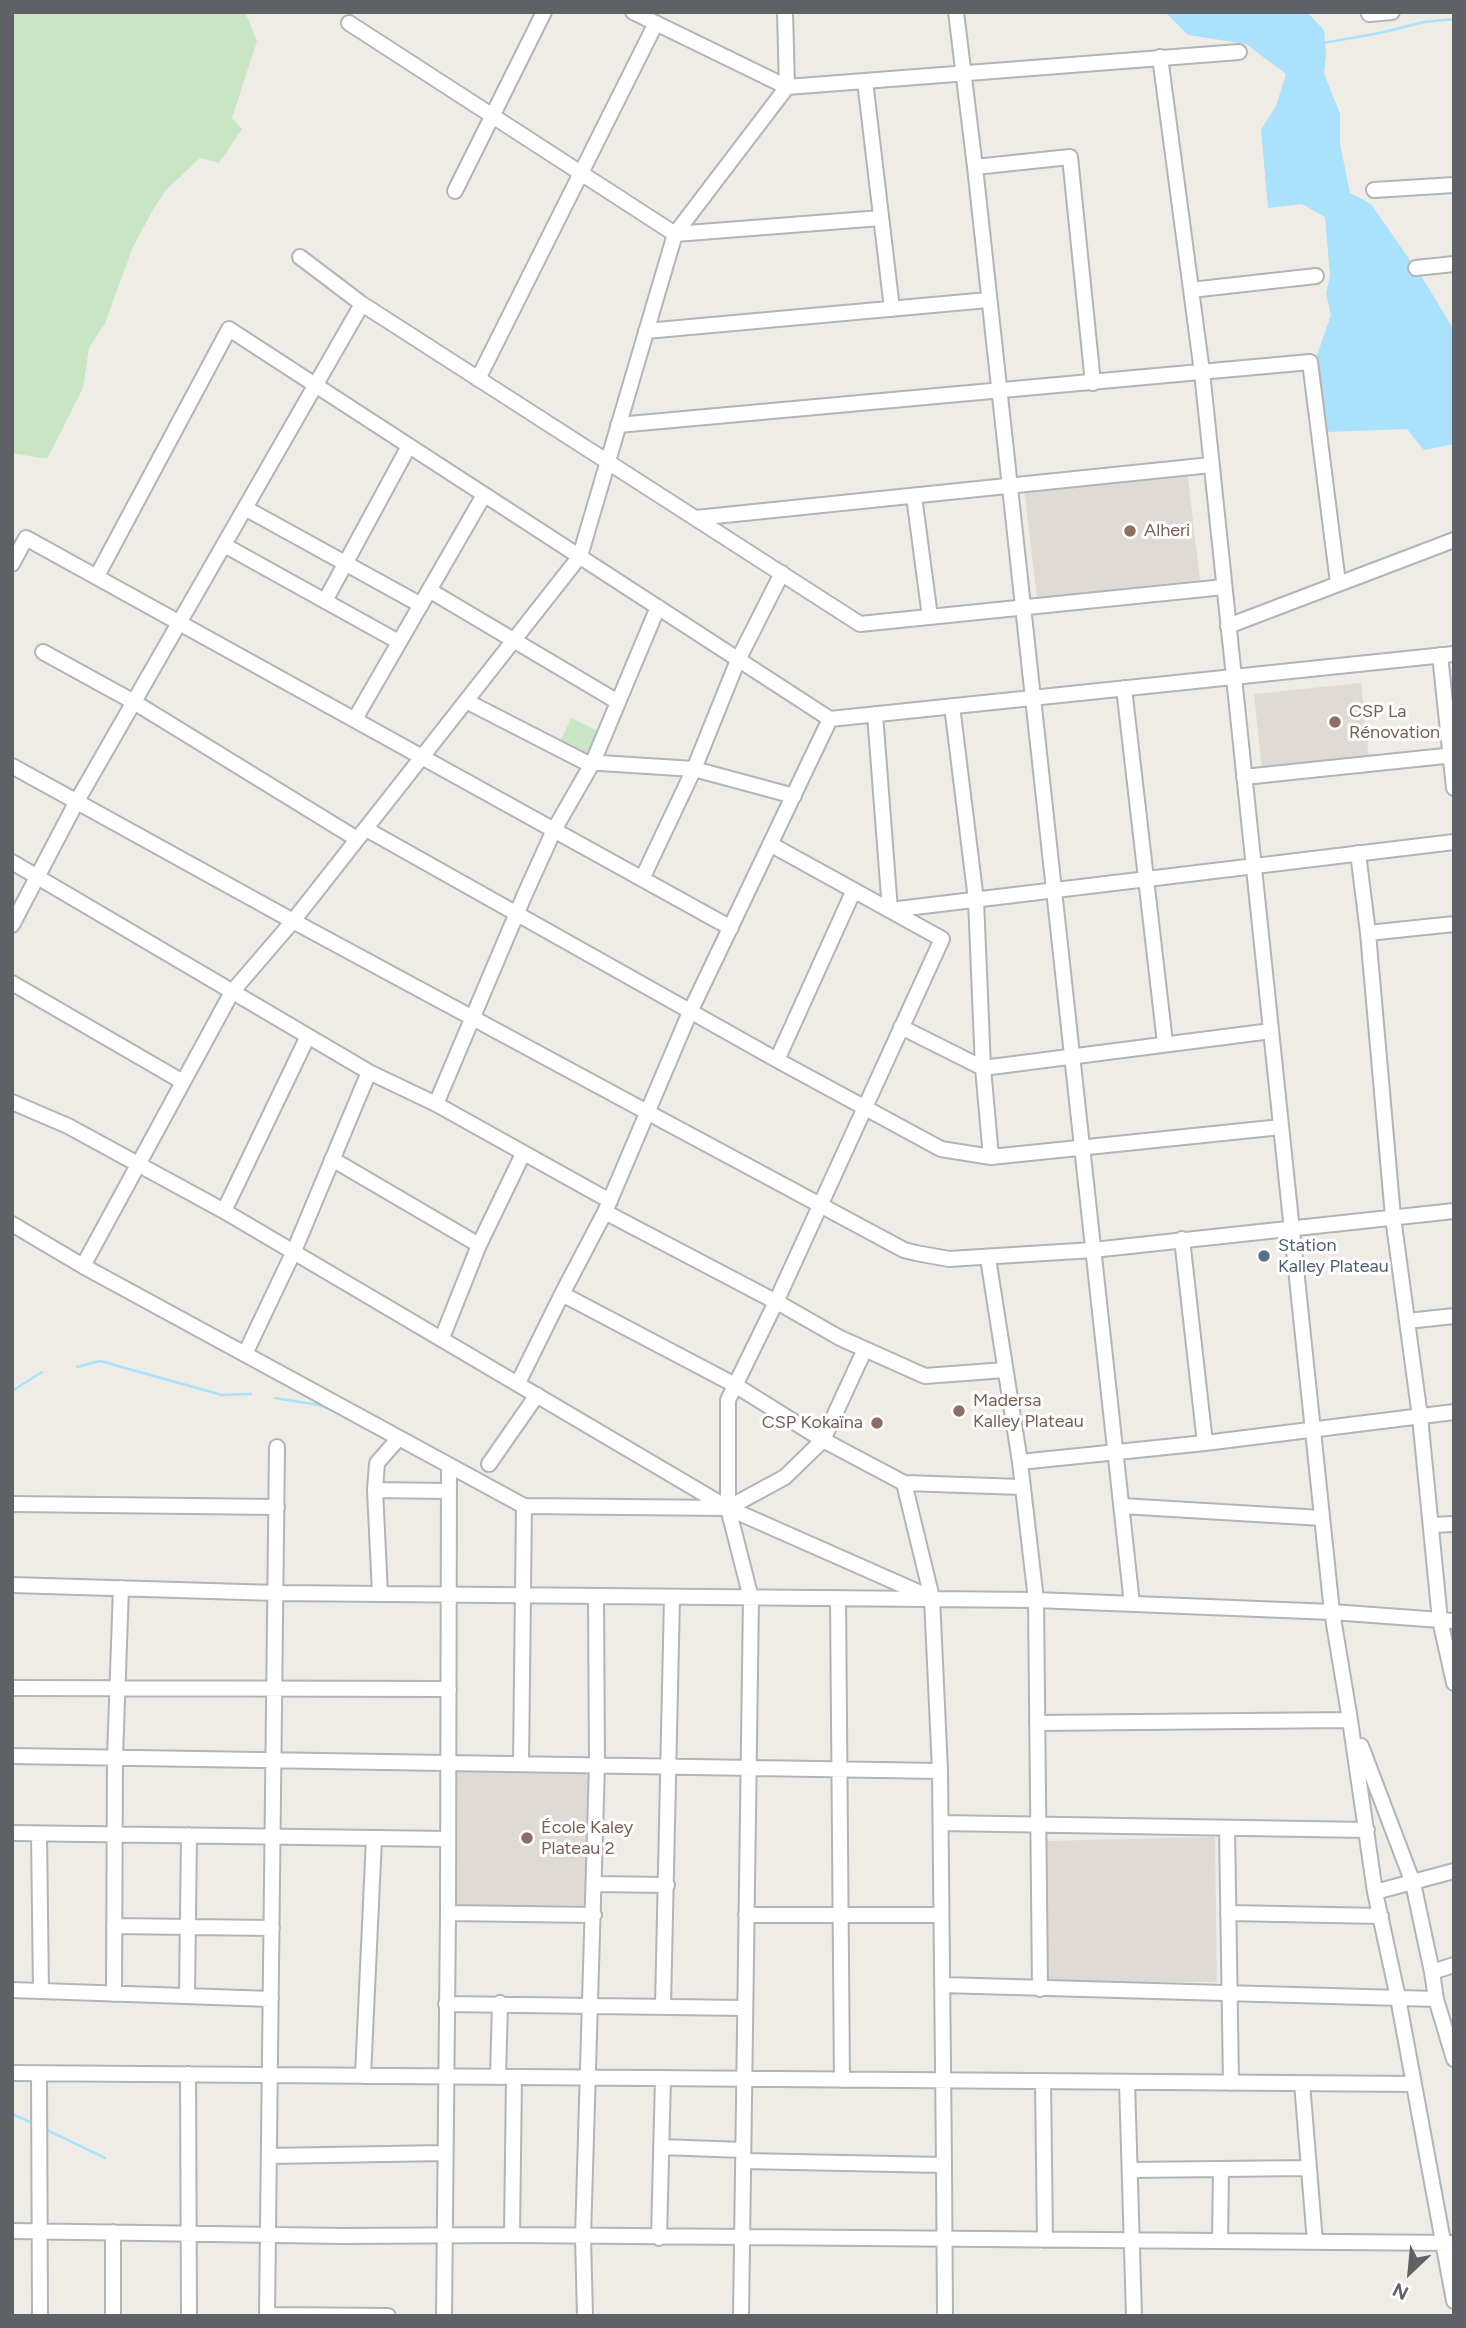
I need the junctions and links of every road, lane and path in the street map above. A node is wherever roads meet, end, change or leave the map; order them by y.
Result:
1 (544, 12) edge
2 (634, 12) edge
3 (785, 12) edge
4 (956, 12) edge
5 (1369, 12) edge
6 (1392, 12) edge
7 (349, 23) dead end
8 (656, 23) junction
9 (1239, 51) dead end
10 (1160, 57) junction
11 (963, 72) junction
12 (865, 81) junction
13 (787, 87) junction
14 (494, 116) junction
15 (975, 167) junction
16 (581, 173) junction
17 (1454, 185) edge
18 (1374, 190) dead end
19 (456, 191) dead end
20 (881, 218) junction
21 (675, 234) junction
22 (300, 257) dead end
23 (1454, 264) edge
24 (1416, 268) dead end
25 (1316, 276) dead end
26 (1191, 290) junction
27 (988, 300) junction
28 (362, 304) junction
29 (892, 309) junction
30 (646, 331) junction
31 (1202, 372) junction
32 (478, 379) junction
33 (1093, 383) junction
34 (315, 385) junction
35 (999, 392) junction
36 (618, 425) junction
37 (409, 446) junction
38 (608, 461) junction
39 (1211, 465) junction
40 (1009, 486) junction
41 (484, 495) junction
42 (914, 496) junction
43 (245, 508) junction
44 (696, 518) junction
45 (1454, 540) edge
46 (224, 545) junction
47 (580, 556) junction
48 (346, 563) junction
49 (12, 564) edge
50 (782, 573) junction
51 (97, 576) junction
52 (1338, 583) junction
53 (1224, 586) junction
54 (429, 590) junction
55 (325, 601) junction
56 (421, 605) junction
57 (658, 607) junction
58 (1022, 607) junction
59 (930, 617) junction
60 (180, 622) junction
61 (1228, 626) junction
62 (514, 640) junction
63 (399, 642) junction
64 (43, 652) dead end
65 (1447, 654) edge
66 (738, 660) junction
67 (1234, 677) junction
68 (1124, 688) junction
69 (1032, 698) junction
70 (466, 701) junction
71 (134, 702) junction
72 (618, 702) junction
73 (952, 706) junction
74 (875, 714) junction
75 (355, 719) junction
76 (831, 719) junction
77 (1452, 755) edge
78 (422, 757) junction
79 (593, 762) junction
80 (12, 766) edge
81 (694, 769) junction
82 (1244, 777) junction
83 (1454, 788) edge
84 (794, 796) junction
85 (77, 801) junction
86 (554, 830) junction
87 (361, 834) junction
88 (1454, 842) edge
89 (770, 844) junction
90 (1358, 853) junction
91 (12, 862) edge
92 (1253, 866) junction
93 (37, 877) junction
94 (642, 879) junction
95 (1146, 879) junction
96 (854, 890) junction
97 (1054, 890) junction
98 (976, 900) junction
99 (890, 910) junction
100 (517, 914) junction
101 (293, 921) junction
102 (1454, 924) edge
103 (12, 925) edge
104 (731, 928) junction
105 (1368, 933) junction
106 (12, 983) edge
107 (232, 992) junction
108 (690, 1012) junction
109 (472, 1017) junction
110 (901, 1027) junction
111 (1271, 1031) junction
112 (308, 1036) junction
113 (1165, 1043) junction
114 (1072, 1055) junction
115 (777, 1060) junction
116 (983, 1068) junction
117 (369, 1072) junction
118 (183, 1083) junction
119 (12, 1102) edge
120 (436, 1104) junction
121 (864, 1107) junction
122 (647, 1112) junction
123 (1281, 1127) junction
124 (1082, 1147) junction
125 (523, 1154) junction
126 (991, 1157) junction
127 (331, 1159) junction
128 (139, 1164) junction
129 (819, 1204) junction
130 (607, 1206) junction
131 (224, 1211) junction
132 (1454, 1211) edge
133 (1393, 1217) junction
134 (12, 1224) edge
135 (1291, 1227) junction
136 (1182, 1239) junction
137 (479, 1245) junction
138 (1093, 1250) junction
139 (294, 1251) junction
140 (988, 1258) junction
141 (83, 1266) junction
142 (562, 1294) junction
143 (776, 1302) junction
144 (1454, 1316) edge
145 (1407, 1321) junction
146 (442, 1338) junction
147 (864, 1349) junction
148 (245, 1354) junction
149 (1006, 1370) junction
150 (518, 1383) junction
151 (735, 1385) junction
152 (537, 1395) junction
153 (1454, 1412) edge
154 (1420, 1417) junction
155 (1313, 1430) junction
156 (399, 1438) junction
157 (823, 1440) junction
158 (1205, 1443) junction
159 (277, 1447) dead end
160 (1116, 1452) junction
161 (1020, 1462) junction
162 (489, 1464) dead end
163 (449, 1465) junction
164 (904, 1483) junction
165 (1022, 1487) junction
166 (375, 1490) junction
167 (448, 1491) junction
168 (12, 1504) edge
169 (524, 1506) junction
170 (1122, 1506) junction
171 (277, 1507) junction
172 (728, 1508) junction
173 (1322, 1518) junction
174 (1454, 1524) edge
175 (1432, 1525) junction
176 (12, 1585) edge
177 (121, 1588) junction
178 (276, 1593) junction
179 (380, 1594) junction
180 (450, 1595) junction
181 (596, 1595) junction
182 (523, 1596) junction
183 (672, 1597) junction
184 (751, 1598) junction
185 (838, 1598) junction
186 (932, 1598) junction
187 (1037, 1600) junction
188 (1132, 1604) junction
189 (1332, 1612) junction
190 (1447, 1621) edge
191 (1454, 1683) edge
192 (12, 1688) edge
193 (275, 1688) junction
194 (117, 1689) junction
195 (449, 1689) junction
196 (1350, 1720) junction
197 (1037, 1723) junction
198 (12, 1756) edge
199 (115, 1757) junction
200 (274, 1760) junction
201 (448, 1763) junction
202 (522, 1764) junction
203 (597, 1765) junction
204 (668, 1766) junction
205 (748, 1768) junction
206 (839, 1769) junction
207 (940, 1771) junction
208 (941, 1822) junction
209 (1038, 1824) junction
210 (1227, 1828) junction
211 (1367, 1830) junction
212 (12, 1833) edge
213 (39, 1833) junction
214 (114, 1835) junction
215 (189, 1835) junction
216 (273, 1836) junction
217 (374, 1838) junction
218 (448, 1839) junction
219 (1454, 1871) edge
220 (1413, 1883) junction
221 (594, 1884) junction
222 (667, 1885) junction
223 (1375, 1892) junction
224 (448, 1913) junction
225 (1228, 1913) junction
226 (594, 1915) junction
227 (746, 1915) junction
228 (841, 1915) junction
229 (940, 1915) junction
230 (1381, 1916) junction
231 (114, 1926) junction
232 (188, 1927) junction
233 (272, 1928) junction
234 (1454, 1965) edge
235 (1432, 1972) junction
236 (942, 1985) junction
237 (1040, 1989) junction
238 (12, 1990) edge
239 (41, 1991) junction
240 (1229, 1993) junction
241 (114, 1994) junction
242 (187, 1996) junction
243 (1398, 1998) junction
244 (271, 1999) junction
245 (1436, 1999) junction
246 (500, 2003) junction
247 (446, 2004) junction
248 (590, 2004) junction
249 (663, 2006) junction
250 (745, 2008) junction
251 (1454, 2059) edge
252 (12, 2073) edge
253 (39, 2073) junction
254 (188, 2074) junction
255 (270, 2075) junction
256 (363, 2076) junction
257 (446, 2076) junction
258 (498, 2077) junction
259 (514, 2077) junction
260 (588, 2077) junction
261 (663, 2078) junction
262 (744, 2079) junction
263 (842, 2080) junction
264 (944, 2080) junction
265 (1043, 2081) junction
266 (1127, 2082) junction
267 (1231, 2083) junction
268 (1302, 2083) junction
269 (1413, 2084) junction
270 (661, 2147) junction
271 (445, 2153) junction
272 (269, 2156) junction
273 (743, 2156) junction
274 (944, 2165) junction
275 (1309, 2168) junction
276 (1130, 2169) junction
277 (1221, 2170) junction
278 (12, 2231) edge
279 (39, 2232) junction
280 (113, 2232) junction
281 (189, 2233) junction
282 (268, 2234) junction
283 (512, 2235) junction
284 (444, 2236) junction
285 (583, 2237) junction
286 (659, 2238) junction
287 (742, 2238) junction
288 (944, 2239) junction
289 (1045, 2240) junction
290 (1132, 2241) junction
291 (1220, 2241) junction
292 (1315, 2242) junction
293 (1447, 2243) edge
294 (1454, 2301) edge
295 (267, 2315) edge
296 (40, 2316) edge
297 (113, 2316) edge
298 (189, 2316) edge
299 (388, 2316) edge
300 (444, 2316) edge
301 (585, 2316) edge
302 (741, 2316) edge
303 (946, 2316) edge
304 (1134, 2316) edge

1 - 14 street
2 - 8 street
3 - 13 street
4 - 11 street
5 - 6 street
7 - 14 street
8 - 13 street
8 - 16 street
9 - 10 street
10 - 11 street
10 - 26 street
11 - 12 street
11 - 15 street
12 - 13 street
12 - 20 street
13 - 21 street
14 - 16 street
14 - 19 street
15 - 27 street
15 - 33 street
16 - 21 street
16 - 32 street
17 - 18 street
20 - 21 street
20 - 29 street
21 - 30 street
22 - 28 street
23 - 24 street
25 - 26 street
26 - 31 street
27 - 29 street
27 - 35 street
28 - 32 street
28 - 34 street
29 - 30 street
30 - 36 street
31 - 33 street
31 - 39 street
31 - 52 street
32 - 38 street
33 - 35 street
34 - 37 street
34 - 43 street
34 - 51 street
35 - 36 street
35 - 40 street
36 - 38 street
37 - 41 street
37 - 48 street
38 - 44 street
38 - 47 street
39 - 40 street
39 - 53 street
40 - 42 street
40 - 58 street
41 - 47 street
41 - 54 street
42 - 44 street
42 - 59 street
43 - 46 street
43 - 48 street
44 - 50 street
45 - 52 street
46 - 55 street
46 - 60 street
47 - 57 street
47 - 62 street
48 - 55 street
48 - 56 street
49 - 51 street
50 - 59 street
50 - 66 street
51 - 60 street
52 - 61 street
53 - 58 street
53 - 61 street
54 - 56 street
54 - 62 street
55 - 63 street
56 - 63 street
57 - 66 street
57 - 72 street
58 - 59 street
58 - 69 street
60 - 71 street
60 - 75 street
61 - 67 street
62 - 70 street
62 - 72 street
63 - 75 street
64 - 71 street
65 - 67 street
65 - 77 street
66 - 76 street
66 - 81 street
67 - 68 street
67 - 82 street
68 - 69 street
68 - 95 street
69 - 73 street
69 - 97 street
70 - 78 street
70 - 79 street
71 - 85 street
71 - 87 street
72 - 79 street
73 - 74 street
73 - 98 street
74 - 76 street
74 - 99 street
75 - 78 street
76 - 84 street
77 - 82 street
77 - 83 street
78 - 86 street
78 - 87 street
79 - 81 street
79 - 86 street
80 - 85 street
81 - 84 street
81 - 94 street
82 - 92 street
84 - 89 street
85 - 93 street
85 - 101 street
86 - 94 street
86 - 100 street
87 - 100 street
87 - 101 street
88 - 90 street
89 - 96 street
89 - 104 street
90 - 92 street
90 - 105 street
91 - 93 street
92 - 95 street
92 - 111 street
93 - 103 street
93 - 107 street
94 - 104 street
95 - 97 street
95 - 113 street
96 - 99 street
96 - 115 street
97 - 98 street
97 - 114 street
98 - 99 street
98 - 116 street
99 - 110 street
100 - 108 street
100 - 109 street
101 - 107 street
101 - 109 street
102 - 105 street
104 - 108 street
105 - 133 street
106 - 118 street
107 - 112 street
107 - 118 street
108 - 115 street
108 - 122 street
109 - 120 street
109 - 122 street
110 - 116 street
110 - 121 street
111 - 113 street
111 - 123 street
112 - 117 street
112 - 131 street
113 - 114 street
114 - 116 street
114 - 124 street
115 - 121 street
116 - 126 street
117 - 120 street
117 - 127 street
118 - 128 street
119 - 128 street
120 - 125 street
121 - 126 street
121 - 129 street
122 - 129 street
122 - 130 street
123 - 124 street
123 - 135 street
124 - 126 street
124 - 138 street
125 - 130 street
125 - 137 street
127 - 137 street
127 - 139 street
128 - 131 street
128 - 141 street
129 - 140 street
129 - 143 street
130 - 142 street
130 - 143 street
131 - 139 street
132 - 133 street
133 - 135 street
133 - 145 street
134 - 141 street
135 - 136 street
135 - 155 street
136 - 138 street
136 - 158 street
137 - 146 street
138 - 140 street
138 - 160 street
139 - 146 street
139 - 148 street
140 - 149 street
141 - 148 street
142 - 150 street
142 - 151 street
143 - 147 street
143 - 151 street
144 - 145 street
145 - 154 street
146 - 150 street
147 - 149 street
147 - 157 street
148 - 156 street
149 - 161 street
150 - 152 street
151 - 157 street
151 - 172 street
152 - 162 street
152 - 172 street
153 - 154 street
154 - 155 street
154 - 175 street
155 - 158 street
155 - 173 street
156 - 163 street
156 - 166 street
157 - 164 street
157 - 172 street
158 - 160 street
159 - 171 street
160 - 161 street
160 - 170 street
161 - 165 street
163 - 167 street
163 - 169 street
164 - 165 street
164 - 186 street
165 - 187 street
166 - 167 street
166 - 179 street
167 - 180 street
168 - 171 street
169 - 172 street
169 - 182 street
170 - 173 street
170 - 188 street
171 - 178 street
172 - 184 street
172 - 186 street
173 - 189 street
174 - 175 street
175 - 190 street
176 - 177 street
177 - 178 street
177 - 194 street
178 - 179 street
178 - 193 street
179 - 180 street
180 - 182 street
180 - 195 street
181 - 182 street
181 - 183 street
181 - 203 street
182 - 202 street
183 - 184 street
183 - 204 street
184 - 185 street
184 - 205 street
185 - 186 street
185 - 206 street
186 - 187 street
186 - 207 street
187 - 188 street
187 - 197 street
188 - 189 street
189 - 190 street
189 - 196 street
190 - 191 street
192 - 194 street
193 - 194 street
193 - 195 street
193 - 200 street
194 - 199 street
195 - 201 street
196 - 197 street
196 - 211 street
196 - 220 street
197 - 209 street
198 - 199 street
199 - 200 street
199 - 214 street
200 - 201 street
200 - 216 street
201 - 202 street
201 - 218 street
202 - 203 street
203 - 204 street
203 - 221 street
204 - 205 street
204 - 222 street
205 - 206 street
205 - 227 street
206 - 207 street
206 - 228 street
207 - 208 street
208 - 209 street
208 - 229 street
209 - 210 street
209 - 237 street
210 - 211 street
210 - 225 street
211 - 223 street
212 - 213 street
213 - 214 street
213 - 239 street
214 - 215 street
214 - 231 street
215 - 216 street
215 - 232 street
216 - 217 street
216 - 233 street
217 - 218 street
217 - 256 street
218 - 224 street
219 - 220 street
220 - 223 street
220 - 235 street
221 - 222 street
221 - 226 street
222 - 249 street
223 - 230 street
224 - 226 street
224 - 247 street
225 - 230 street
225 - 240 street
226 - 248 street
227 - 228 street
227 - 250 street
228 - 229 street
228 - 263 street
229 - 236 street
230 - 243 street
231 - 232 street
231 - 241 street
232 - 233 street
232 - 242 street
233 - 244 street
234 - 235 street
235 - 245 street
236 - 237 street
236 - 264 street
237 - 240 street
238 - 239 street
239 - 241 street
240 - 243 street
240 - 267 street
241 - 242 street
242 - 244 street
243 - 245 street
243 - 269 street
244 - 255 street
245 - 251 street
246 - 247 street
246 - 248 street
246 - 258 street
247 - 257 street
248 - 249 street
248 - 260 street
249 - 250 street
250 - 262 street
252 - 253 street
253 - 254 street
253 - 279 street
254 - 255 street
254 - 281 street
255 - 256 street
255 - 272 street
256 - 257 street
257 - 258 street
257 - 271 street
258 - 259 street
259 - 260 street
259 - 283 street
260 - 261 street
260 - 285 street
261 - 262 street
261 - 270 street
262 - 263 street
262 - 273 street
263 - 264 street
264 - 265 street
264 - 274 street
265 - 266 street
265 - 289 street
266 - 267 street
266 - 276 street
267 - 268 street
268 - 269 street
268 - 275 street
269 - 293 street
270 - 273 street
270 - 286 street
271 - 272 street
271 - 284 street
272 - 282 street
273 - 274 street
273 - 287 street
274 - 288 street
275 - 277 street
275 - 292 street
276 - 277 street
276 - 290 street
277 - 291 street
278 - 279 street
279 - 280 street
279 - 296 street
280 - 281 street
280 - 297 street
281 - 282 street
281 - 298 street
282 - 284 street
282 - 295 street
283 - 284 street
283 - 285 street
284 - 300 street
285 - 286 street
285 - 301 street
286 - 287 street
287 - 288 street
287 - 302 street
288 - 289 street
288 - 303 street
289 - 290 street
290 - 291 street
290 - 304 street
291 - 292 street
292 - 293 street
293 - 294 street
295 - 299 street

